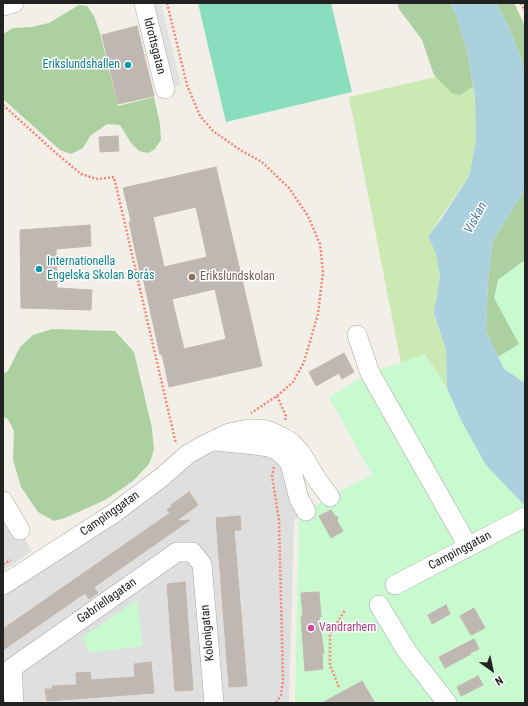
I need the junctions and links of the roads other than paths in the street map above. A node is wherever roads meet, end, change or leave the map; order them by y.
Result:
1 (14, 3) edge
2 (144, 3) edge
3 (3, 6) edge
4 (165, 89) dead end
5 (357, 334) dead end
6 (280, 444) junction
7 (330, 497) dead end
8 (3, 501) edge
9 (306, 511) dead end
10 (522, 519) edge
11 (20, 530) dead end
12 (468, 546) junction
13 (202, 564) joint
14 (3, 585) edge
15 (395, 585) dead end
16 (379, 605) dead end
17 (7, 671) edge
18 (14, 703) edge
19 (214, 703) edge
20 (447, 703) edge

1 - 3 street
2 - 4 street, Idrottsgatan
5 - 12 street
6 - 7 street, Campinggatan
6 - 9 street
6 - 14 street, Campinggatan
8 - 11 street
10 - 12 street, Campinggatan
12 - 15 street, Campinggatan
13 - 17 street, Gabriellagatan
13 - 19 street, Kolonigatan
16 - 20 street
17 - 18 street, Gabriellagatan

